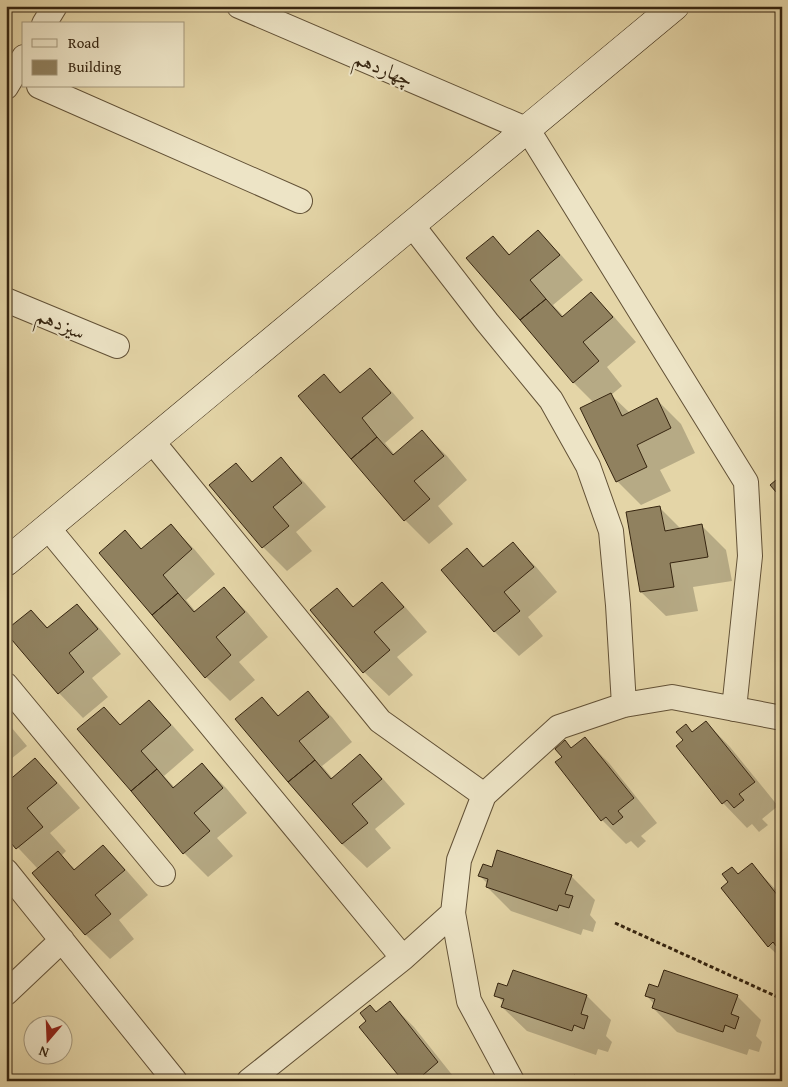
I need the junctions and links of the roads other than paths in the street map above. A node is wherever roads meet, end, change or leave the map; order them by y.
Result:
1 (55, 6) edge
2 (240, 6) edge
3 (675, 6) edge
4 (45, 22) edge
5 (44, 88) edge
6 (528, 130) junction
7 (300, 201) dead end
8 (412, 225) junction
9 (6, 300) edge
10 (116, 346) dead end
11 (152, 442) junction
12 (48, 528) junction
13 (6, 562) edge
14 (6, 685) edge
15 (624, 705) junction
16 (734, 708) junction
17 (782, 718) edge
18 (484, 795) junction
19 (6, 871) edge
20 (163, 874) dead end
21 (454, 913) junction
22 (62, 940) junction
23 (403, 958) junction
24 (6, 993) edge
25 (175, 1081) edge
26 (249, 1081) edge
27 (512, 1081) edge

1 - 4 street
2 - 6 street, چهاردهم
3 - 6 street
5 - 7 street
6 - 8 street
6 - 16 street
8 - 11 street
8 - 15 street
9 - 10 street, سیزدهم
11 - 12 street
11 - 18 street
12 - 13 street
12 - 23 street
14 - 20 street
15 - 16 street
15 - 18 street
16 - 17 street
18 - 21 street
19 - 22 street
21 - 23 street
21 - 27 street
22 - 24 street
22 - 25 street
23 - 26 street

